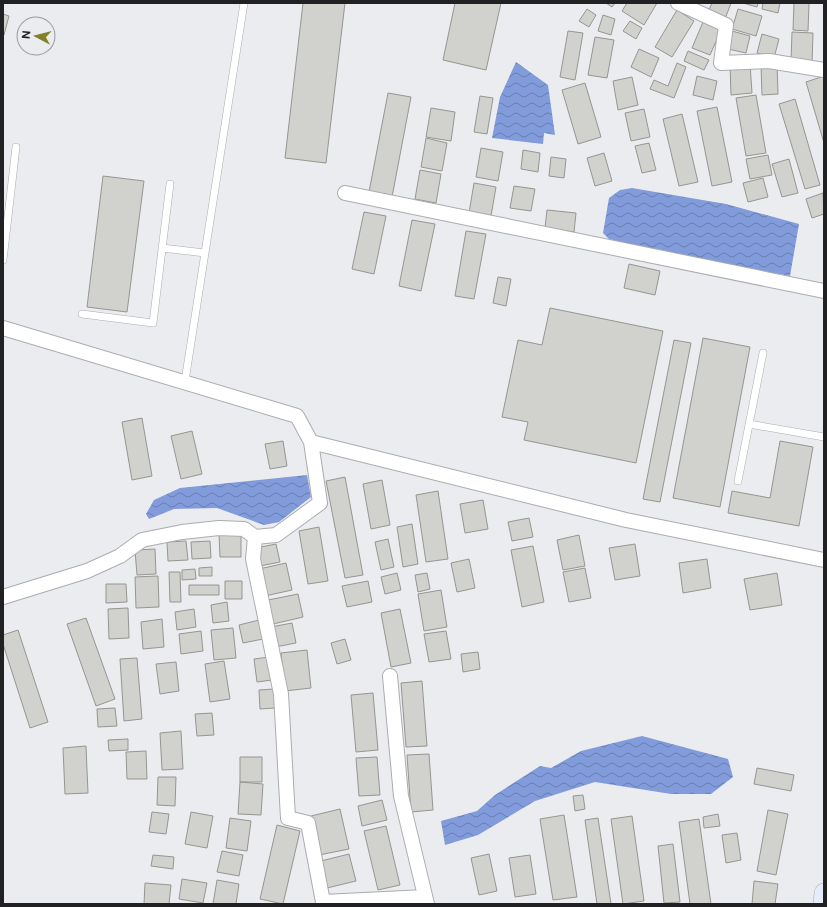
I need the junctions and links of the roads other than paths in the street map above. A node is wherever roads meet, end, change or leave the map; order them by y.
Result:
1 (244, 3) edge
2 (678, 3) edge
3 (824, 70) edge
4 (16, 147) dead end
5 (170, 184) dead end
6 (345, 193) dead end
7 (162, 248) junction
8 (205, 253) junction
9 (3, 260) edge
10 (824, 291) edge
11 (82, 314) dead end
12 (3, 328) edge
13 (762, 353) dead end
14 (185, 381) junction
15 (748, 424) junction
16 (824, 437) edge
17 (311, 442) junction
18 (738, 481) dead end
19 (255, 537) junction
20 (824, 560) edge
21 (3, 597) edge
22 (390, 676) dead end
23 (824, 893) edge
24 (426, 900) edge
25 (823, 904) edge

1 - 8 lane
2 - 3 street
4 - 9 lane
5 - 7 lane
6 - 10 street
7 - 8 lane
7 - 11 lane
8 - 14 lane
12 - 14 street
13 - 15 lane
14 - 17 street
15 - 16 lane
15 - 18 lane
17 - 19 street
17 - 20 street
19 - 21 street
19 - 24 street
22 - 24 street
23 - 25 main road

